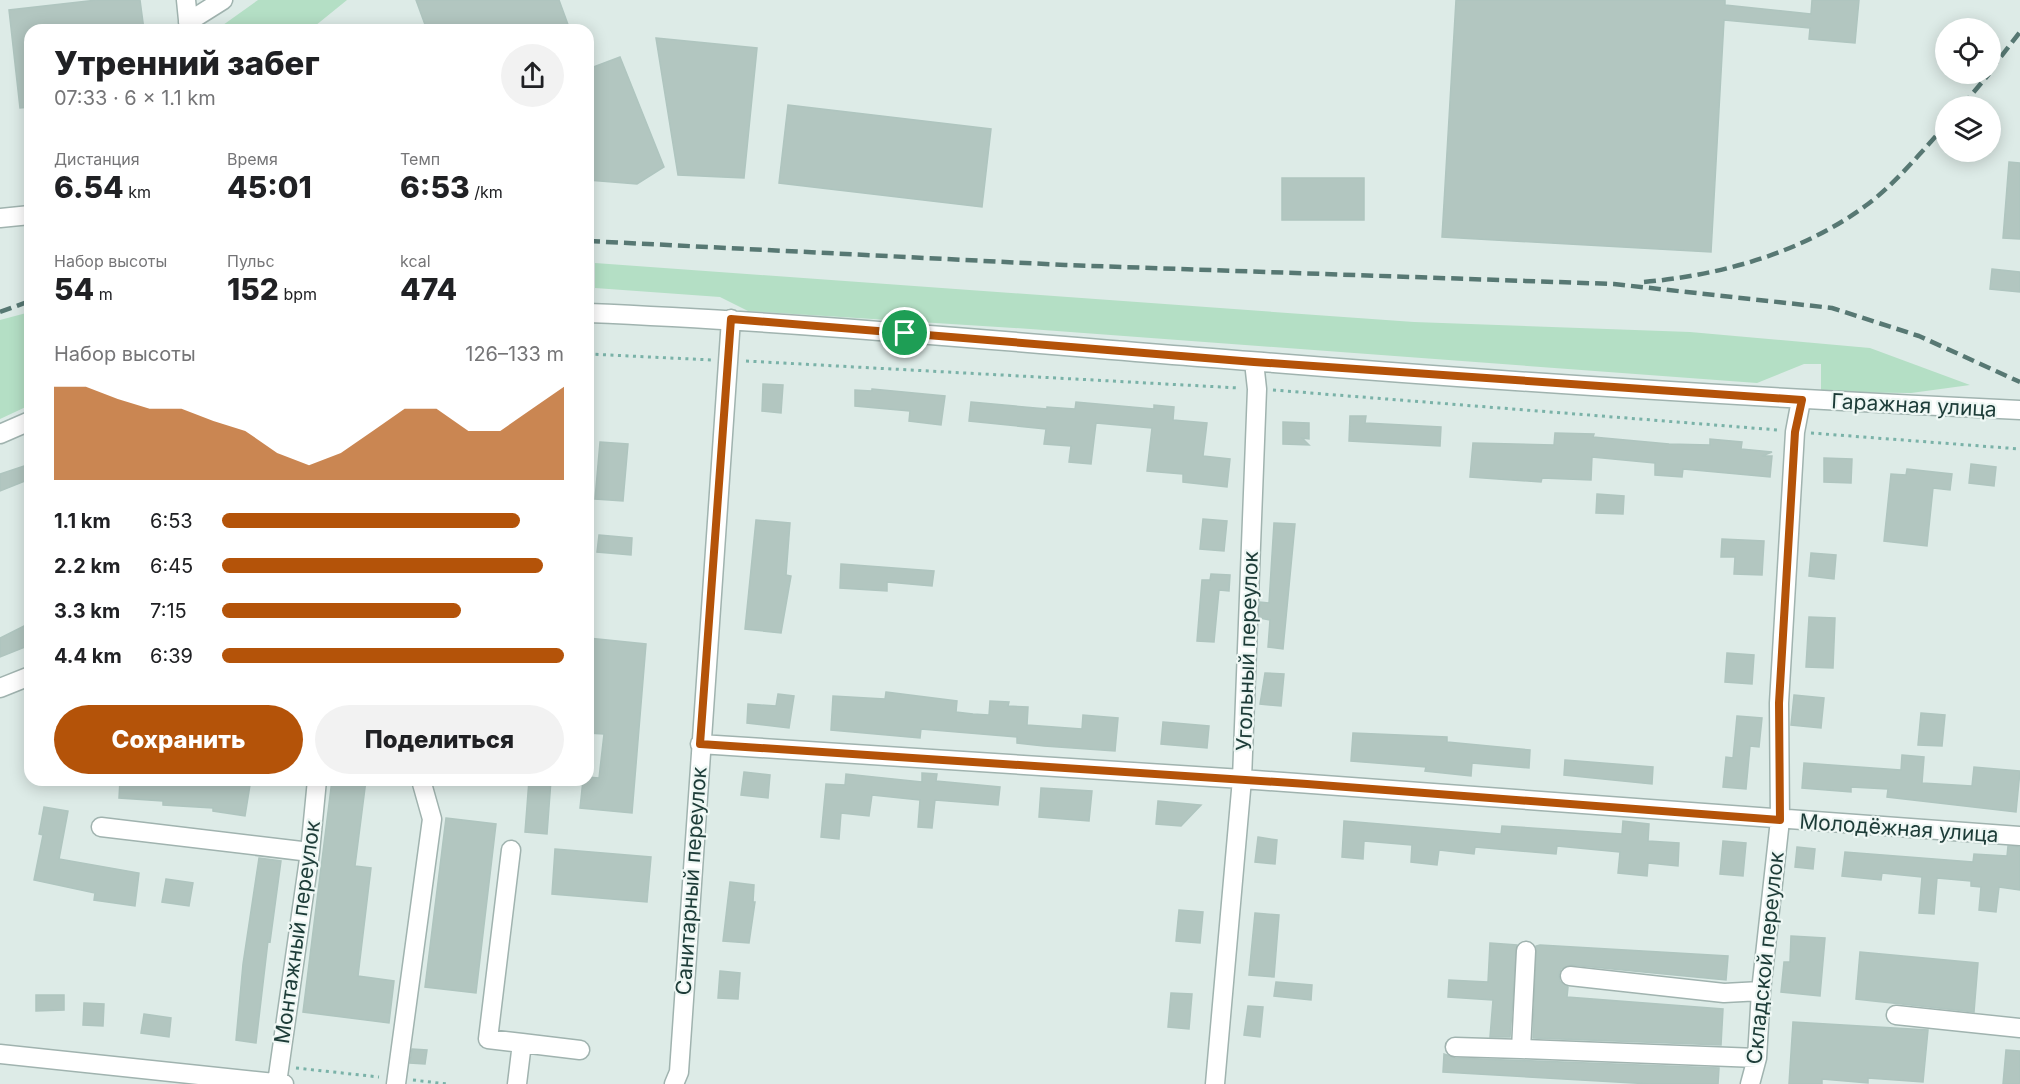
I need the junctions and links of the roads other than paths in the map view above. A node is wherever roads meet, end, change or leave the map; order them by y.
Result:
1 (186, 0) edge
2 (223, 0) edge
3 (188, 24) edge
4 (191, 24) edge
5 (24, 216) edge
6 (0, 218) edge
7 (594, 313) edge
8 (731, 319) junction
9 (1254, 362) junction
10 (1802, 400) junction
11 (2020, 410) edge
12 (24, 424) edge
13 (0, 434) edge
14 (24, 678) edge
15 (0, 688) edge
16 (700, 744) junction
17 (1242, 779) junction
18 (316, 786) edge
19 (423, 786) edge
20 (1780, 820) junction
21 (100, 827) dead end
22 (2020, 836) edge
23 (511, 850) dead end
24 (310, 852) junction
25 (1526, 951) dead end
26 (1570, 976) dead end
27 (1761, 991) junction
28 (1896, 1015) dead end
29 (2020, 1028) edge
30 (522, 1043) junction
31 (1455, 1047) dead end
32 (1521, 1049) junction
33 (580, 1050) dead end
34 (0, 1054) edge
35 (1757, 1058) junction
36 (277, 1083) edge
37 (284, 1084) edge
38 (396, 1084) edge
39 (517, 1084) edge
40 (674, 1084) edge
41 (1215, 1084) edge
42 (1750, 1084) edge

1 - 3 street
2 - 4 street
5 - 6 street
7 - 8 street, Гаражная улица
8 - 9 street, Гаражная улица
8 - 16 street, Санитарный переулок
9 - 10 street, Гаражная улица
9 - 17 street, Угольный переулок
10 - 11 street, Гаражная улица
10 - 20 street, Складской переулок
12 - 13 street
14 - 15 street
16 - 17 street, Молодёжная улица
16 - 40 street, Санитарный переулок
17 - 20 street, Молодёжная улица
17 - 41 street, Угольный переулок
18 - 24 street, Монтажный переулок
19 - 38 street
20 - 22 street, Молодёжная улица
20 - 27 street, Складской переулок
21 - 24 street
23 - 30 street
24 - 36 street, Монтажный переулок
25 - 32 street
26 - 27 street
27 - 35 street, Складской переулок
28 - 29 street
30 - 33 street
30 - 39 street
31 - 32 street
32 - 35 street
34 - 36 street
35 - 42 street, Складской переулок
36 - 37 street

